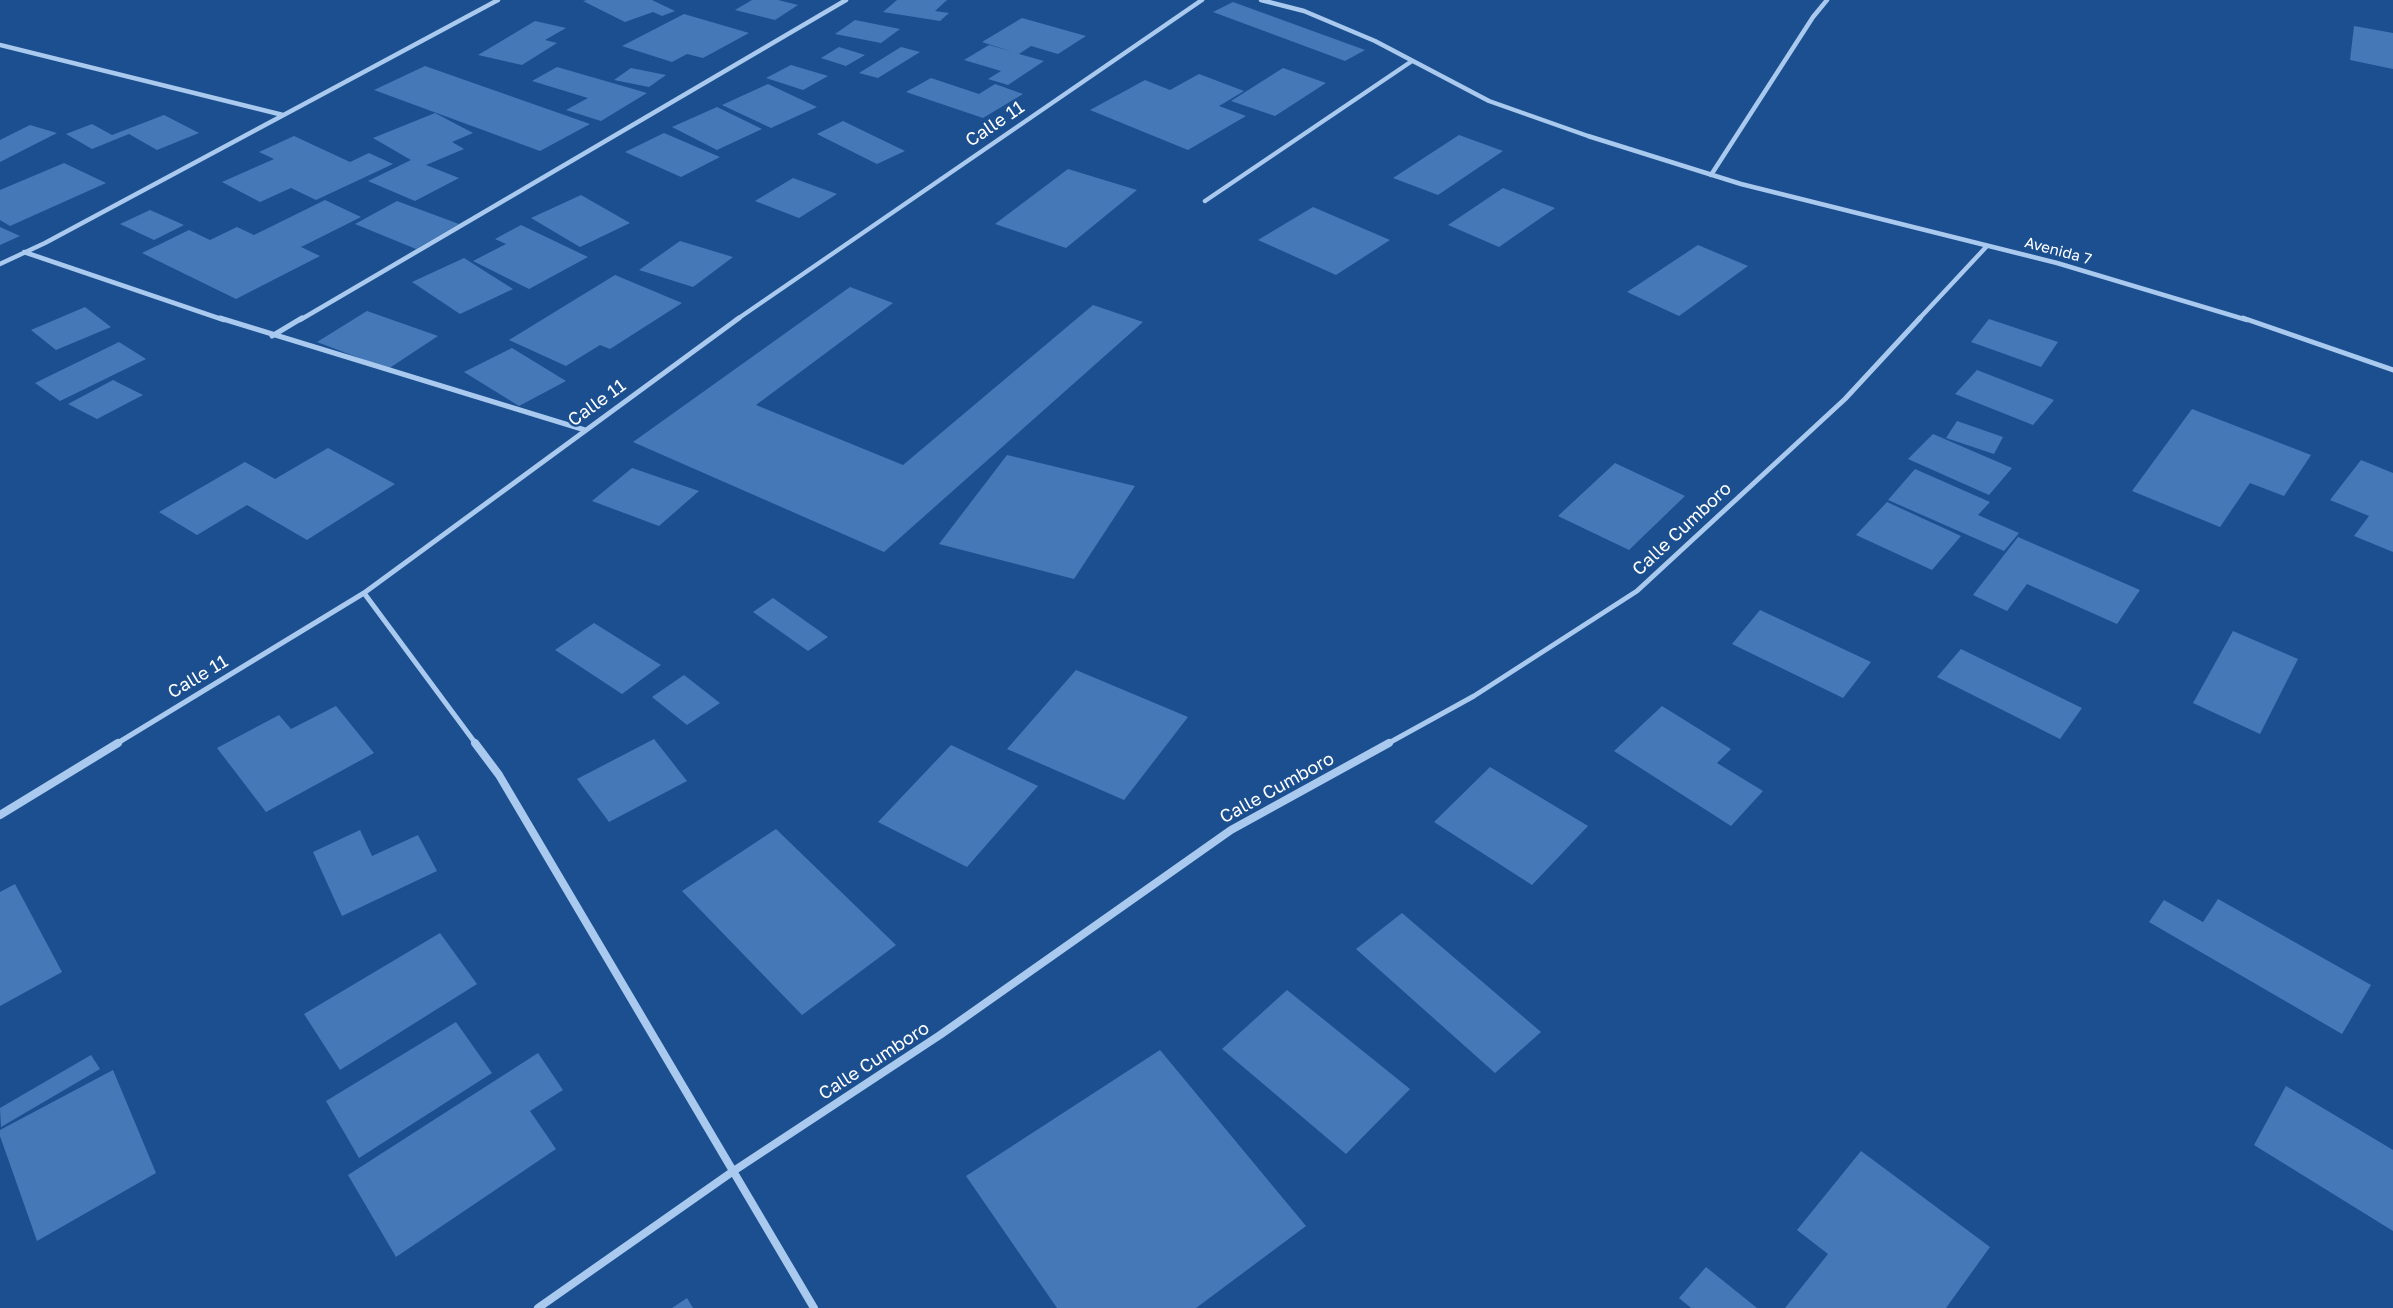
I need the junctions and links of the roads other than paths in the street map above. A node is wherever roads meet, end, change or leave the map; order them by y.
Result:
1 (498, 0) edge
2 (846, 0) edge
3 (1202, 0) edge
4 (1261, 0) edge
5 (1827, 0) edge
6 (0, 45) edge
7 (1412, 61) junction
8 (284, 115) junction
9 (1711, 175) junction
10 (1205, 201) dead end
11 (1987, 246) junction
12 (24, 252) junction
13 (0, 264) edge
14 (272, 336) junction
15 (2393, 370) edge
16 (585, 430) junction
17 (364, 593) junction
18 (0, 815) edge
19 (732, 1172) junction
20 (538, 1308) edge
21 (814, 1308) edge

1 - 8 street
2 - 14 street
3 - 16 street, Calle 11
4 - 7 street, Avenida 7
5 - 9 street
6 - 8 street
7 - 9 street, Avenida 7
7 - 10 street
8 - 12 street
9 - 11 street, Avenida 7
11 - 15 street, Avenida 7
11 - 19 street, Calle Cumboro
12 - 13 street
12 - 14 street
14 - 16 street
16 - 17 street, Calle 11
17 - 18 street, Calle 11
17 - 19 street
19 - 20 street, Calle Cumboro
19 - 21 street

